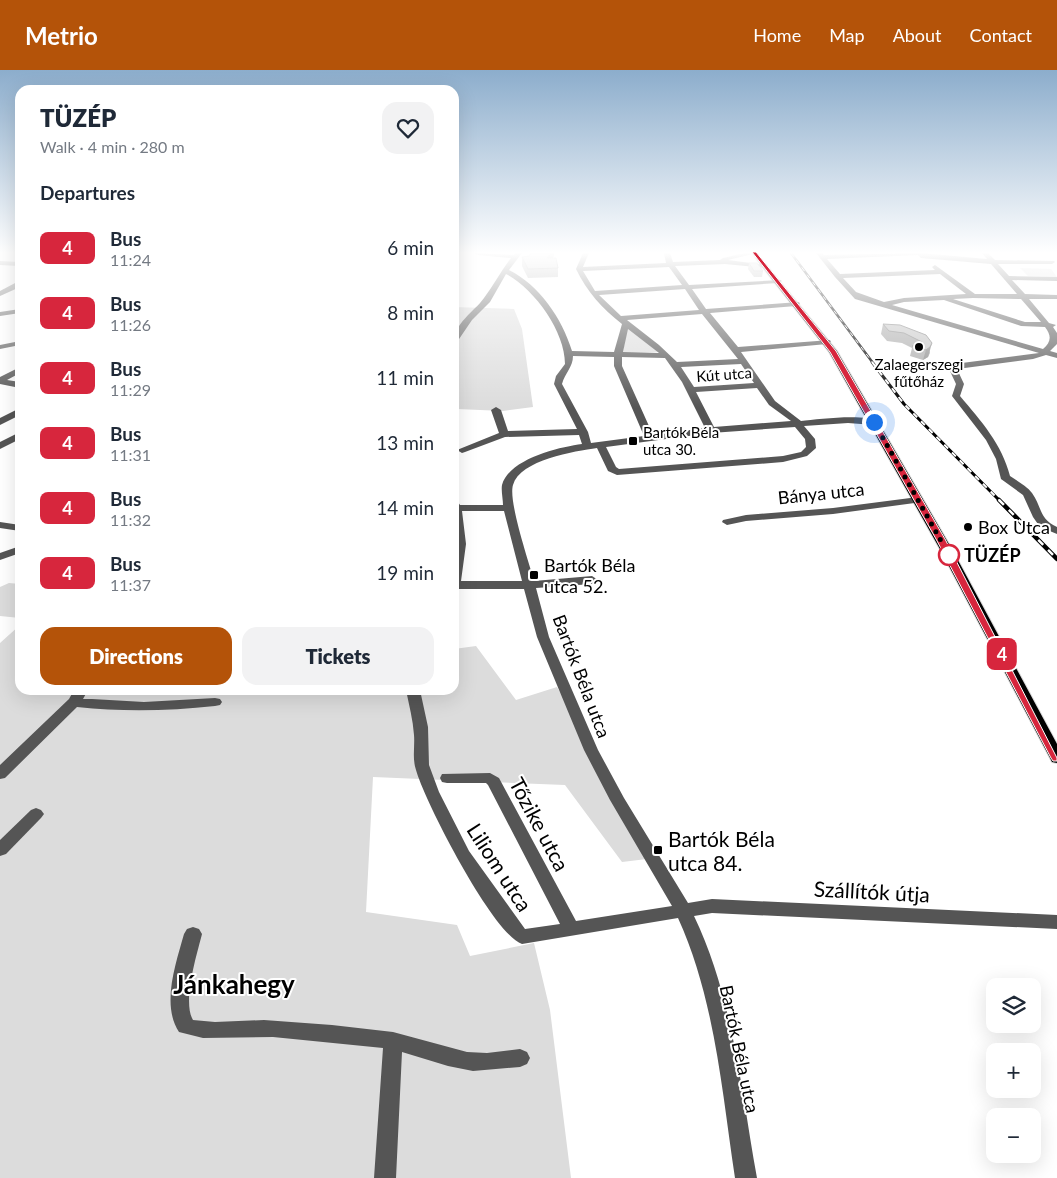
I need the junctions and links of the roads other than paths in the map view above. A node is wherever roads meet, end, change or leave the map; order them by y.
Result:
1 (796, 304) edge
2 (482, 305) edge
3 (545, 305) edge
4 (606, 305) edge
5 (700, 305) edge
6 (787, 305) edge
7 (886, 305) edge
8 (962, 305) edge
9 (1029, 305) edge
10 (704, 311) junction
11 (15, 312) edge
12 (0, 314) edge
13 (624, 320) junction
14 (1047, 325) junction
15 (1057, 325) edge
16 (459, 333) edge
17 (826, 342) junction
18 (15, 344) edge
19 (0, 347) edge
20 (736, 350) junction
21 (570, 353) junction
22 (1044, 353) junction
23 (618, 354) junction
24 (666, 356) junction
25 (1057, 356) edge
26 (742, 361) junction
27 (674, 365) junction
28 (15, 373) edge
29 (0, 381) edge
30 (15, 384) edge
31 (760, 385) junction
32 (690, 390) junction
33 (496, 410) dead end
34 (867, 411) junction
35 (15, 414) edge
36 (848, 420) junction
37 (0, 422) edge
38 (874, 422) junction
39 (799, 424) junction
40 (711, 430) junction
41 (583, 432) junction
42 (504, 434) junction
43 (15, 438) edge
44 (650, 438) junction
45 (0, 446) edge
46 (594, 446) junction
47 (462, 450) dead end
48 (918, 500) junction
49 (459, 506) edge
50 (510, 508) junction
51 (727, 522) dead end
52 (0, 524) edge
53 (15, 527) edge
54 (1057, 530) edge
55 (459, 540) edge
56 (15, 551) edge
57 (0, 558) edge
58 (459, 564) edge
59 (592, 580) dead end
60 (459, 584) edge
61 (530, 585) junction
62 (414, 695) edge
63 (78, 696) edge
64 (215, 702) dead end
65 (1053, 744) edge
66 (1057, 758) edge
67 (0, 774) edge
68 (447, 778) dead end
69 (36, 814) dead end
70 (0, 850) edge
71 (684, 911) junction
72 (1057, 922) edge
73 (571, 928) junction
74 (193, 934) dead end
75 (393, 1041) junction
76 (520, 1058) dead end
77 (385, 1178) edge
78 (746, 1178) edge

1 - 17 main road
2 - 16 street
3 - 21 street
4 - 13 street
5 - 10 street
6 - 10 street
7 - 22 street
8 - 14 street
9 - 14 street
10 - 13 street
10 - 20 street
11 - 12 street
13 - 23 street
13 - 24 street
14 - 15 street
14 - 22 street
17 - 20 street
17 - 34 main road
18 - 19 street
20 - 26 street
21 - 23 street
21 - 41 street
22 - 25 street
22 - 54 street
23 - 24 street
23 - 44 street
24 - 27 street
26 - 27 street, Kút utca
26 - 31 street
27 - 32 street
28 - 29 street
29 - 30 street
31 - 32 street, Kút utca
31 - 39 street
32 - 40 street
33 - 42 street
34 - 36 street
34 - 38 main road
35 - 37 street
36 - 38 street
36 - 39 street, Bartók Béla utca
38 - 48 main road
39 - 40 street, Bartók Béla utca
39 - 46 street
40 - 44 street, Bartók Béla utca
41 - 42 street
41 - 46 street
42 - 47 street
43 - 45 street
44 - 46 street, Bartók Béla utca
46 - 50 street, Bartók Béla utca
48 - 51 street, Bánya utca
48 - 65 main road
49 - 50 street
50 - 61 street, Bartók Béla utca
52 - 53 street
55 - 58 street
56 - 57 street
59 - 61 street
60 - 61 street
61 - 71 street, Bartók Béla utca
62 - 73 street, Liliom utca
63 - 64 street
63 - 67 street
65 - 66 main road
68 - 73 street, Tőzike utca
69 - 70 street
71 - 72 street, Szállítók útja
71 - 73 street, Liliom utca
71 - 78 street, Bartók Béla utca
74 - 75 street
75 - 76 street
75 - 77 street

